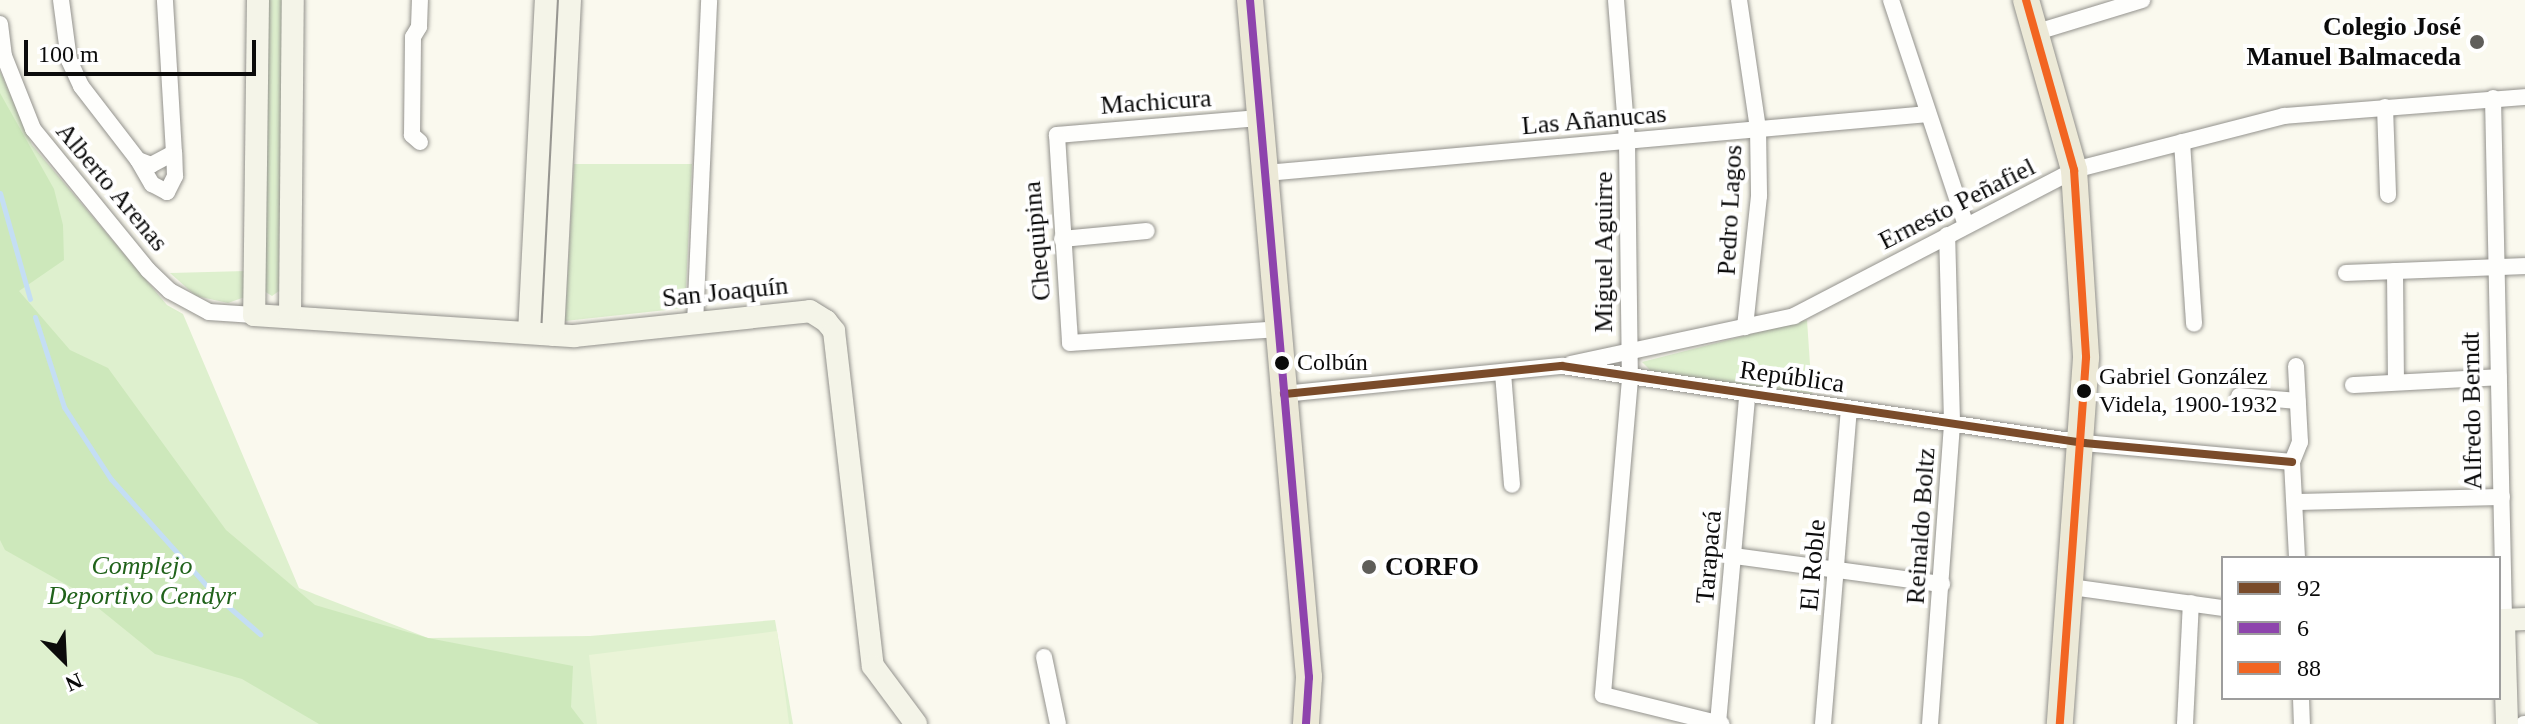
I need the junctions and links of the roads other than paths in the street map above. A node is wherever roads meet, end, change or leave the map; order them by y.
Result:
1 (61, 0) edge
2 (165, 0) edge
3 (258, 0) edge
4 (293, 0) edge
5 (420, 0) edge
6 (546, 0) edge
7 (570, 0) edge
8 (709, 0) edge
9 (1250, 0) edge
10 (1616, 0) edge
11 (1739, 0) edge
12 (1891, 0) edge
13 (2026, 0) edge
14 (2142, 0) edge
15 (0, 24) edge
16 (2037, 32) junction
17 (2525, 97) edge
18 (2493, 98) junction
19 (2385, 107) junction
20 (1928, 114) junction
21 (1259, 118) junction
22 (1758, 129) junction
23 (1057, 135) joint
24 (1627, 141) junction
25 (420, 142) dead end
26 (2182, 142) junction
27 (174, 153) junction
28 (138, 160) junction
29 (2074, 170) junction
30 (1266, 173) junction
31 (2388, 195) dead end
32 (1966, 225) junction
33 (1147, 231) dead end
34 (1947, 235) junction
35 (1062, 239) junction
36 (2525, 266) edge
37 (2496, 267) junction
38 (2395, 271) junction
39 (2346, 273) dead end
40 (254, 315) junction
41 (290, 317) junction
42 (695, 324) junction
43 (2194, 324) dead end
44 (1745, 327) junction
45 (1279, 329) junction
46 (529, 333) junction
47 (553, 335) junction
48 (1629, 351) junction
49 (1562, 366) junction
50 (2296, 366) dead end
51 (1503, 373) junction
52 (2499, 377) junction
53 (1630, 379) junction
54 (2396, 382) junction
55 (2353, 385) dead end
56 (1284, 394) junction
57 (1747, 395) junction
58 (2239, 396) dead end
59 (2298, 401) junction
60 (1849, 409) junction
61 (1952, 422) junction
62 (2084, 443) junction
63 (2292, 462) junction
64 (1512, 485) dead end
65 (2502, 497) junction
66 (2296, 502) junction
67 (1734, 556) junction
68 (2297, 556) edge
69 (1838, 570) junction
70 (1942, 584) junction
71 (2071, 587) junction
72 (2191, 603) junction
73 (2221, 608) edge
74 (2509, 620) edge
75 (1044, 657) dead end
76 (2301, 700) edge
77 (916, 724) edge
78 (1058, 724) edge
79 (1306, 724) edge
80 (1719, 724) edge
81 (1823, 724) edge
82 (1930, 724) edge
83 (2060, 724) edge
84 (2185, 724) edge
85 (2302, 724) edge
86 (2507, 724) edge

1 - 28 street
2 - 27 street
3 - 40 main road
4 - 41 main road
5 - 25 street
6 - 46 main road
7 - 47 main road
8 - 42 street
9 - 21 main road
10 - 24 street, Miguel Aguirre
11 - 22 street, Pedro Lagos
12 - 20 street
13 - 16 main road
14 - 16 street
15 - 40 street, Alberto Arenas
16 - 29 main road
17 - 18 street, Ernesto Peñafiel
18 - 19 street, Ernesto Peñafiel
18 - 37 street, Alfredo Berndt
19 - 26 street, Ernesto Peñafiel
19 - 31 street
20 - 22 street, Las Añanucas
20 - 32 street
21 - 23 street, Machicura
21 - 30 main road
22 - 24 street, Las Añanucas
22 - 44 street, Pedro Lagos
23 - 35 street, Chequipina
24 - 30 street, Las Añanucas
24 - 48 street, Miguel Aguirre
26 - 29 street, Ernesto Peñafiel
26 - 43 street
27 - 28 street
27 - 28 street
29 - 32 street, Ernesto Peñafiel
29 - 62 main road
30 - 45 main road
32 - 34 street, Ernesto Peñafiel
33 - 35 street
34 - 44 street, Ernesto Peñafiel
34 - 61 street, Reinaldo Boltz
35 - 45 street, Chequipina
36 - 37 street
37 - 38 street
37 - 52 street, Alfredo Berndt
38 - 39 street
38 - 54 street
40 - 41 main road, San Joaquín
41 - 46 main road, San Joaquín
42 - 47 main road, San Joaquín
42 - 77 main road, San Joaquín
44 - 48 street, Ernesto Peñafiel
45 - 56 main road
46 - 47 main road, San Joaquín
48 - 49 street, Ernesto Peñafiel
48 - 53 street, Miguel Aguirre
49 - 51 street, República
49 - 53 street, República
50 - 59 street
51 - 56 street, República
51 - 64 street
52 - 54 street
52 - 65 street, Alfredo Berndt
53 - 57 street, República
53 - 80 street, Miguel Aguirre
54 - 55 street
56 - 79 main road
57 - 60 street, República
57 - 67 street, Tarapacá
58 - 59 street
59 - 63 street
60 - 61 street, República
60 - 69 street, El Roble
61 - 62 street, República
61 - 70 street, Reinaldo Boltz
62 - 63 street, República
62 - 71 main road
63 - 66 street
65 - 66 street
65 - 74 street, Alfredo Berndt
66 - 68 street
67 - 69 street
67 - 80 street, Tarapacá
69 - 70 street
69 - 81 street, El Roble
70 - 82 street, Reinaldo Boltz
71 - 72 street
71 - 83 main road
72 - 73 street
72 - 84 street
74 - 86 main road, Alfredo Berndt
75 - 78 street
76 - 85 street

